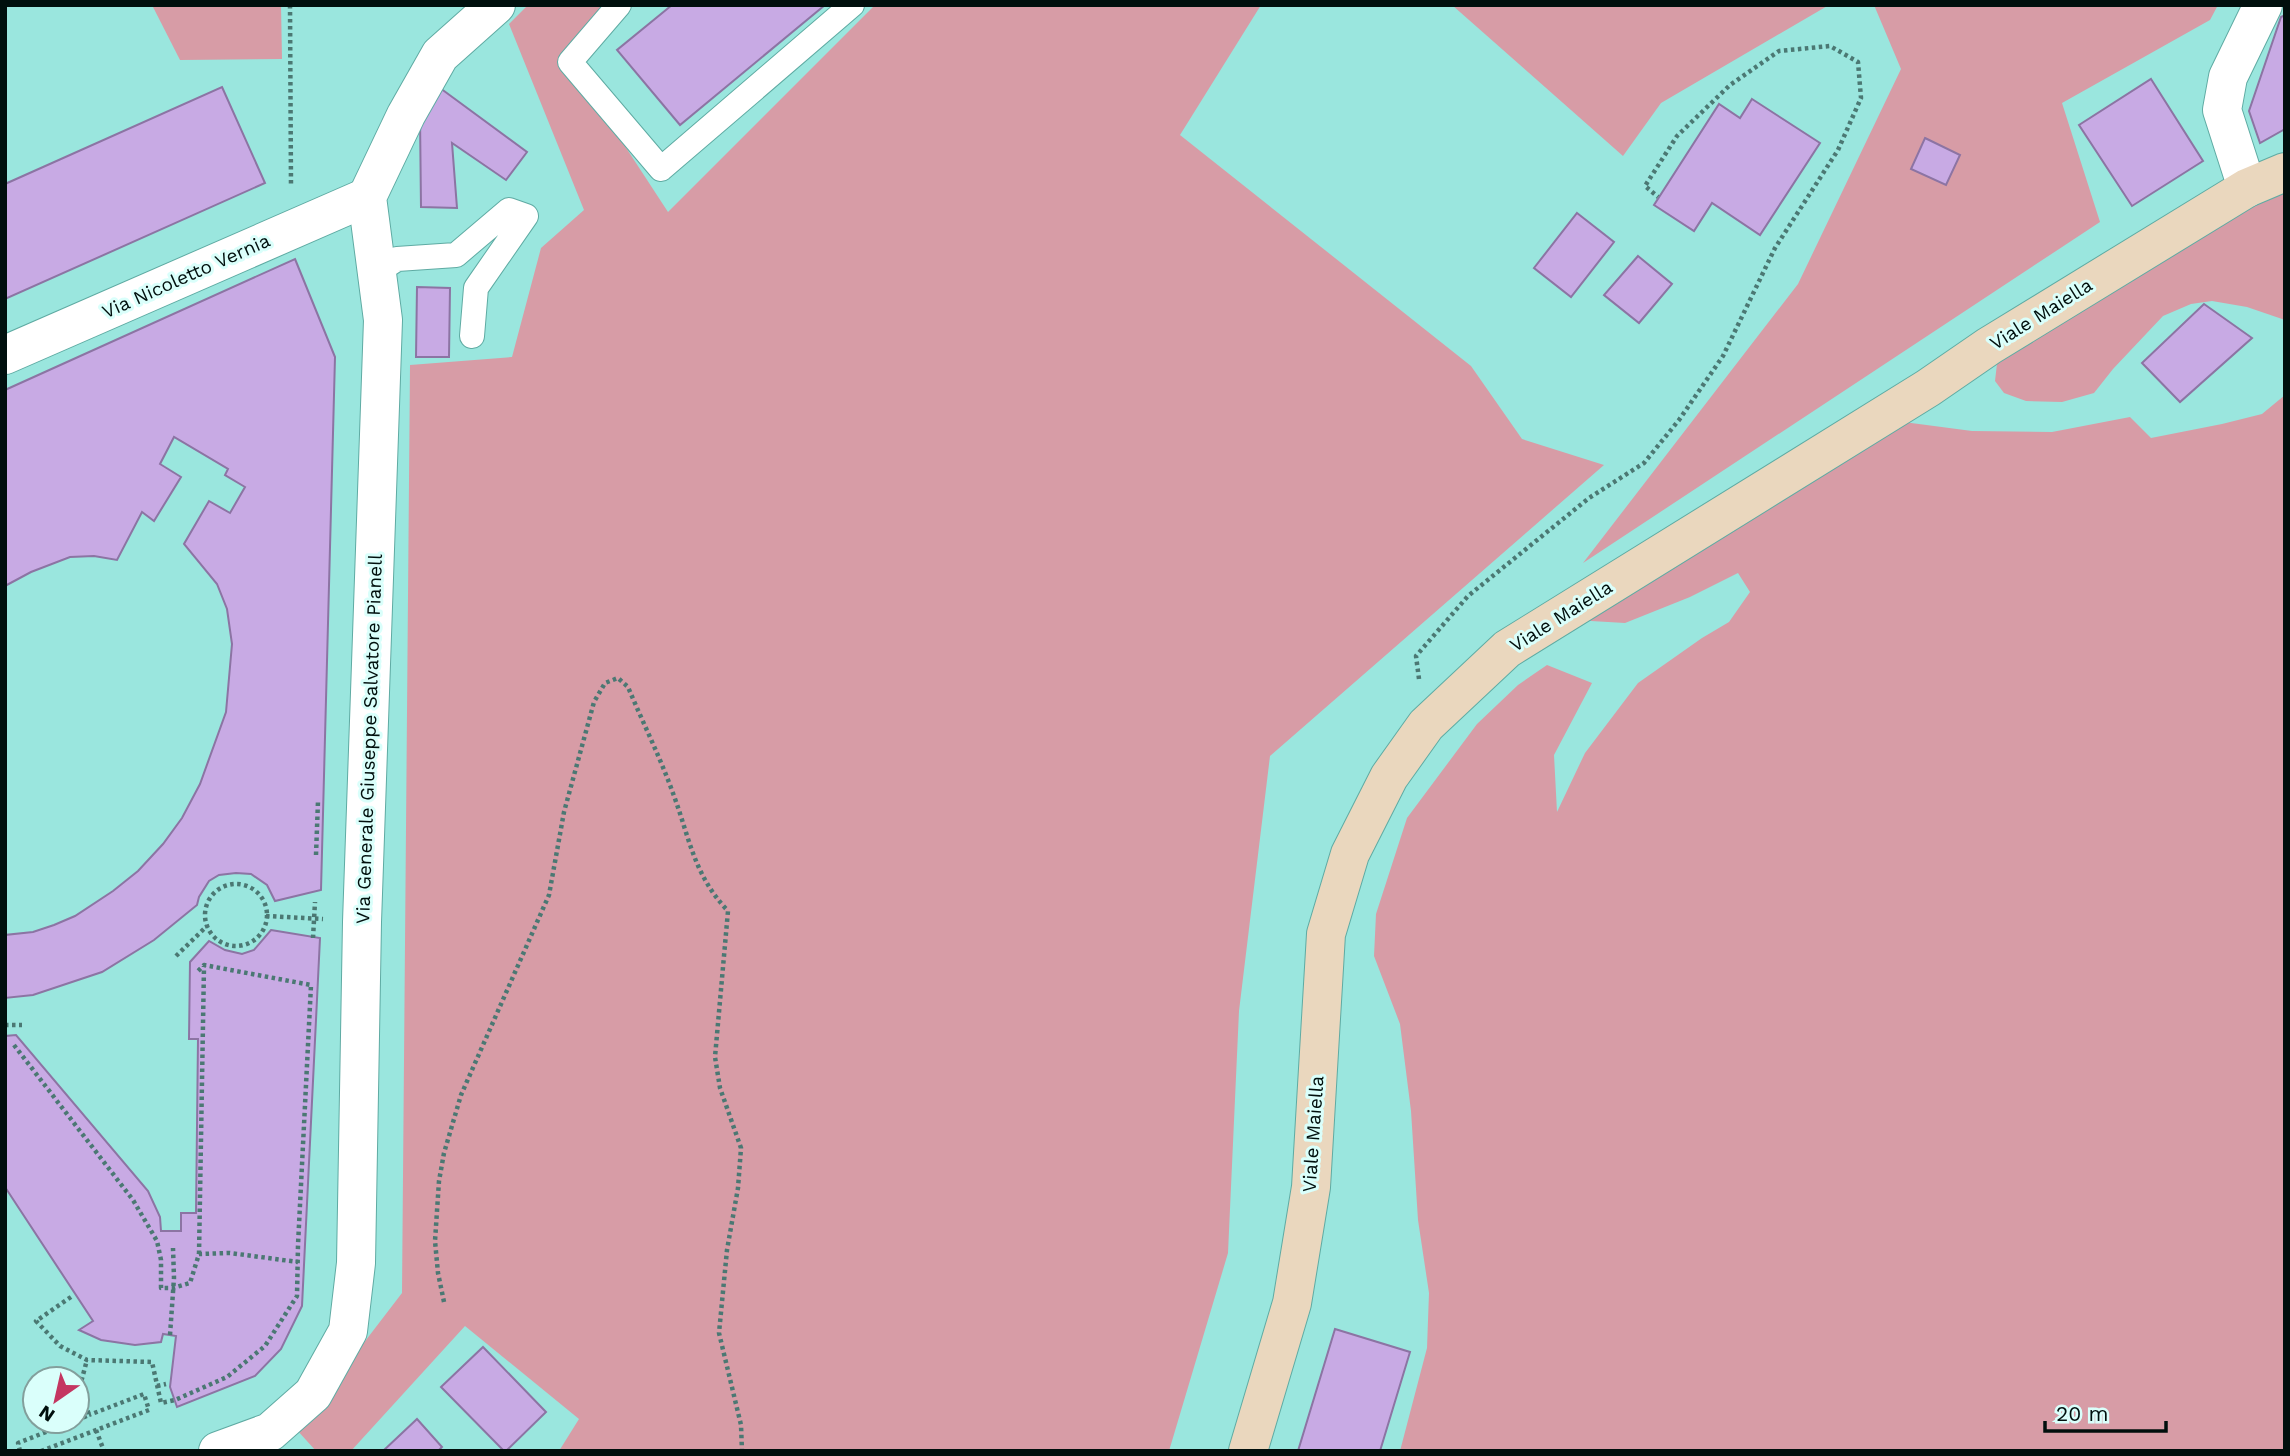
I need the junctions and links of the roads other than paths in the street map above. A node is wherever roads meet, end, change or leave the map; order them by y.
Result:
1 (496, 5) edge
2 (619, 5) edge
3 (852, 5) edge
4 (2263, 5) edge
5 (2285, 172) edge
6 (2247, 188) junction
7 (367, 197) junction
8 (377, 272) junction
9 (472, 336) dead end
10 (5, 355) edge
11 (218, 1451) edge
12 (1248, 1451) edge

1 - 7 street
2 - 3 lane
4 - 6 street
5 - 6 main road, Viale Maiella
6 - 12 main road, Viale Maiella
7 - 8 street, Via Generale Giuseppe Salvatore Pianell
7 - 10 street, Via Nicoletto Vernia
8 - 9 lane
8 - 11 street, Via Generale Giuseppe Salvatore Pianell

